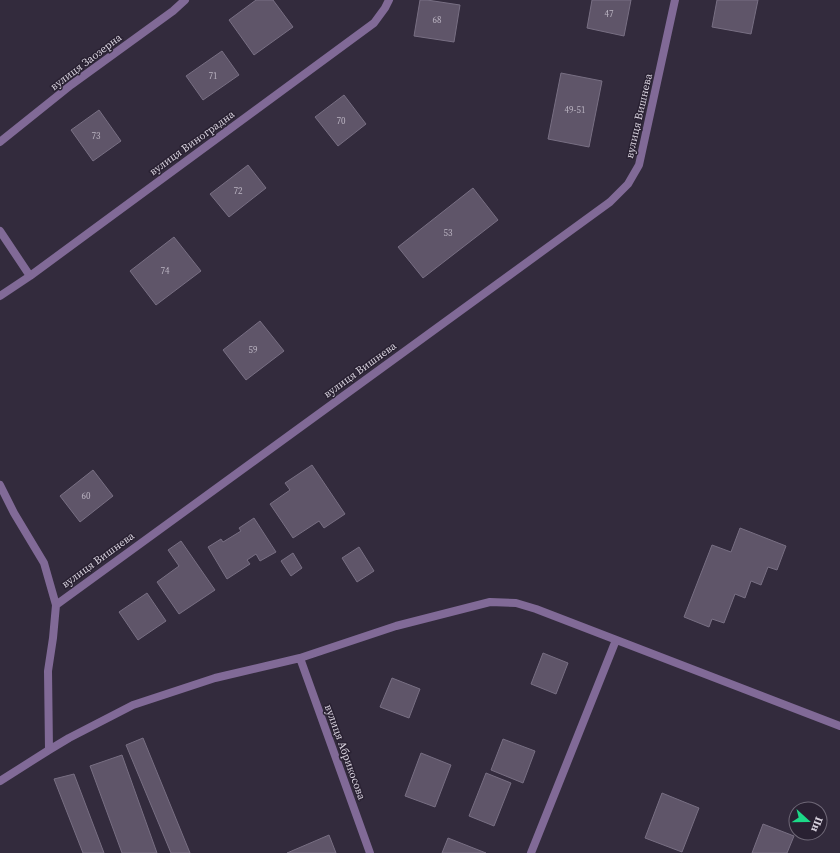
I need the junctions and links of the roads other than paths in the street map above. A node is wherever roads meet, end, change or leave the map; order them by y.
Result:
1 (185, 0) edge
2 (389, 0) edge
3 (675, 0) edge
4 (0, 142) edge
5 (0, 231) edge
6 (30, 276) junction
7 (0, 296) edge
8 (0, 485) edge
9 (56, 604) junction
10 (616, 640) junction
11 (300, 658) junction
12 (840, 726) edge
13 (49, 750) junction
14 (0, 781) edge
15 (370, 853) edge
16 (531, 853) edge

1 - 4 street, вулиця Заозерна
2 - 6 street, вулиця Виноградна
3 - 9 street, вулиця Вишнева
5 - 6 street
6 - 7 street, вулиця Виноградна
8 - 9 street, вулиця Вишнева
9 - 13 street
10 - 11 street
10 - 12 street
10 - 16 street
11 - 13 street
11 - 15 street, вулиця Абрикосова
13 - 14 street

